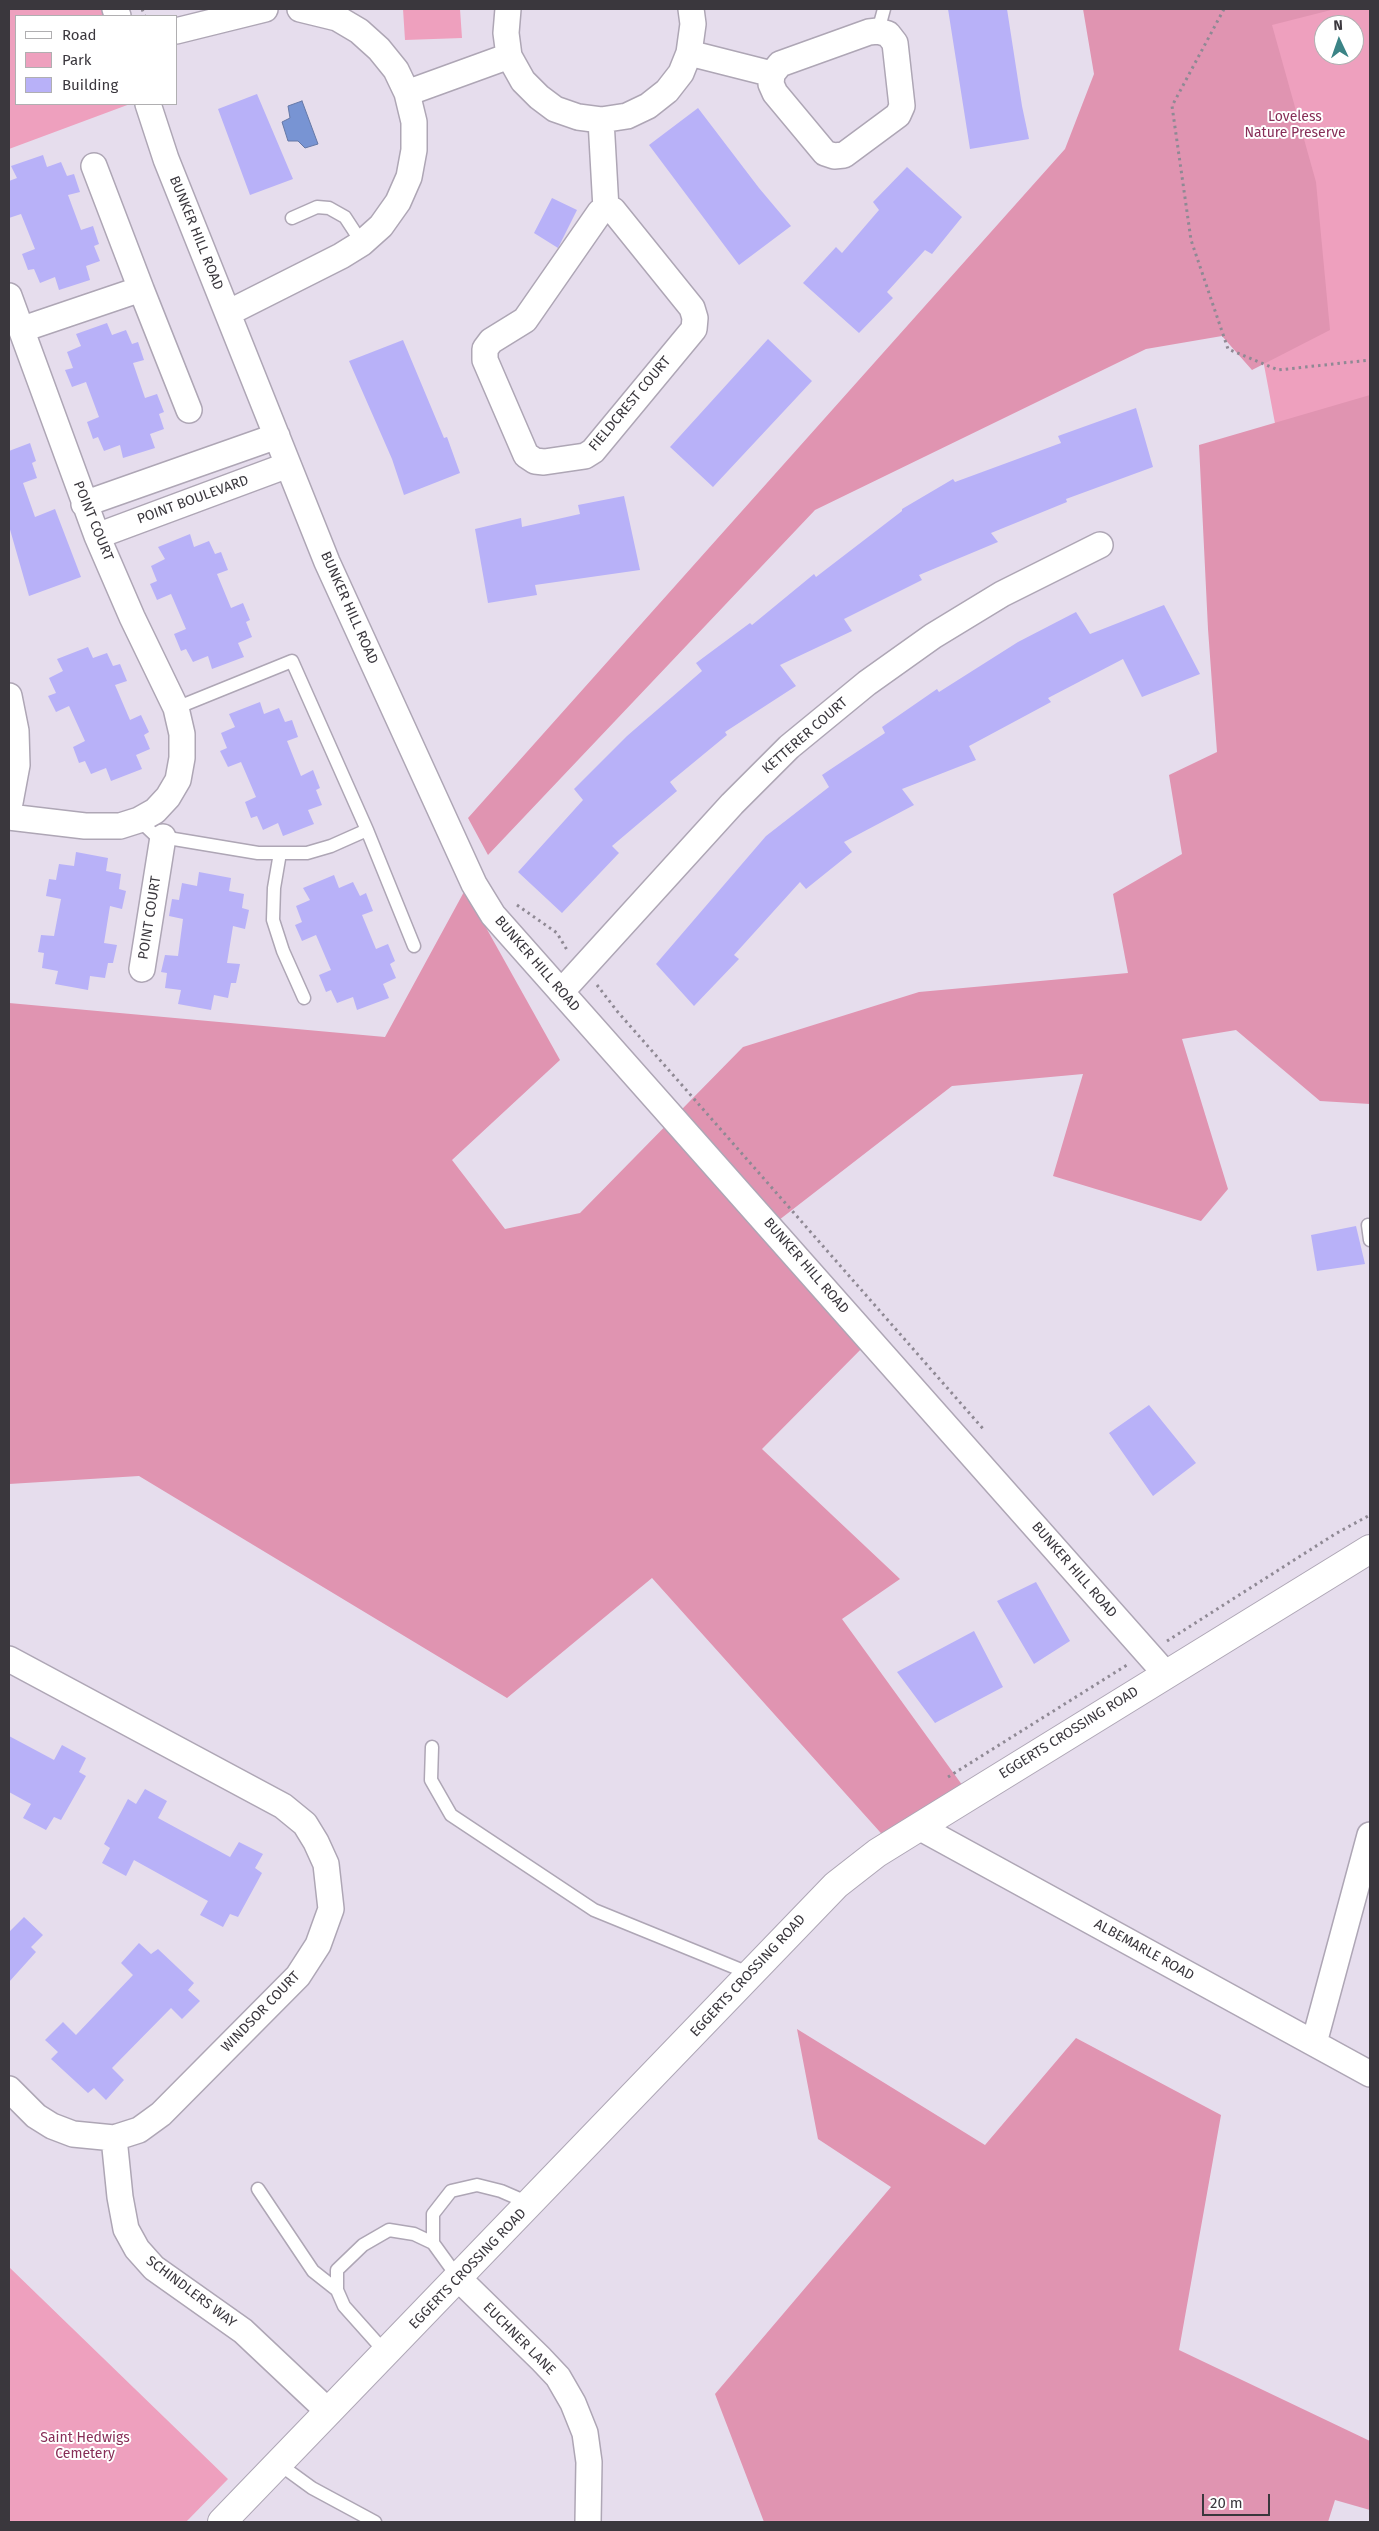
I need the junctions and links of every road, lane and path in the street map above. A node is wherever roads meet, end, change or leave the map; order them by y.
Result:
1 (264, 9) edge
2 (300, 9) edge
3 (508, 9) edge
4 (691, 9) edge
5 (1224, 9) edge
6 (881, 20) edge
7 (178, 30) edge
8 (689, 53) junction
9 (509, 56) junction
10 (772, 74) junction
11 (407, 93) junction
12 (148, 105) edge
13 (601, 120) junction
14 (94, 166) dead end
15 (606, 209) junction
16 (292, 218) dead end
17 (362, 243) junction
18 (141, 289) junction
19 (9, 296) edge
20 (228, 313) junction
21 (23, 329) junction
22 (1370, 360) edge
23 (189, 410) dead end
24 (277, 436) junction
25 (288, 465) junction
26 (84, 504) junction
27 (97, 536) junction
28 (1100, 545) dead end
29 (9, 696) edge
30 (176, 708) junction
31 (9, 808) edge
32 (9, 818) edge
33 (139, 820) junction
34 (367, 830) junction
35 (163, 837) junction
36 (280, 853) junction
37 (414, 946) dead end
38 (142, 969) dead end
39 (561, 992) junction
40 (304, 998) dead end
41 (1368, 1225) dead end
42 (1370, 1240) edge
43 (1370, 1549) edge
44 (9, 1659) edge
45 (1166, 1673) junction
46 (432, 1746) dead end
47 (919, 1827) junction
48 (1370, 1835) edge
49 (751, 1974) junction
50 (1314, 2043) junction
51 (1370, 2074) edge
52 (9, 2089) edge
53 (114, 2138) junction
54 (258, 2189) dead end
55 (531, 2204) junction
56 (433, 2242) junction
57 (459, 2279) junction
58 (337, 2290) junction
59 (386, 2353) junction
60 (329, 2412) junction
61 (279, 2464) junction
62 (222, 2522) edge
63 (375, 2522) edge
64 (588, 2522) edge

1 - 7 street
2 - 11 street
3 - 9 street
4 - 8 street
5 - 22 path
6 - 10 street
6 - 10 street
8 - 10 street
8 - 13 street
9 - 11 street
9 - 13 street
11 - 17 street
12 - 20 street, BUNKER HILL ROAD
13 - 15 street
14 - 18 street
15 - 15 street, FIELDCREST COURT
16 - 17 lane
17 - 20 street
18 - 21 street
18 - 23 street
19 - 21 street, POINT COURT
20 - 24 street, BUNKER HILL ROAD
21 - 26 street, POINT COURT
24 - 25 street, BUNKER HILL ROAD
24 - 26 street
25 - 27 street, POINT BOULEVARD
25 - 39 street, BUNKER HILL ROAD
26 - 27 street, POINT COURT
27 - 30 street, POINT COURT
28 - 39 street, KETTERER COURT
29 - 31 street
30 - 33 street, POINT COURT
30 - 34 lane
32 - 33 street, POINT COURT
33 - 35 lane
34 - 36 lane
34 - 37 lane
35 - 36 lane
35 - 38 street, POINT COURT
36 - 40 lane
39 - 45 street, BUNKER HILL ROAD
41 - 42 lane
43 - 45 street, EGGERTS CROSSING ROAD
44 - 53 street, WINDSOR COURT
45 - 47 street, EGGERTS CROSSING ROAD
46 - 49 lane
47 - 49 street, EGGERTS CROSSING ROAD
47 - 50 street, ALBEMARLE ROAD
48 - 50 street
49 - 55 street, EGGERTS CROSSING ROAD
50 - 51 street, ALBEMARLE ROAD
52 - 53 street, WINDSOR COURT
53 - 60 street, SCHINDLERS WAY
54 - 58 lane
55 - 56 lane
55 - 57 street, EGGERTS CROSSING ROAD
56 - 57 lane
56 - 58 lane
57 - 59 street, EGGERTS CROSSING ROAD
57 - 64 street, EUCHNER LANE
58 - 59 lane
59 - 60 street, EGGERTS CROSSING ROAD
60 - 61 street, EGGERTS CROSSING ROAD
61 - 62 street, EGGERTS CROSSING ROAD
61 - 63 lane

